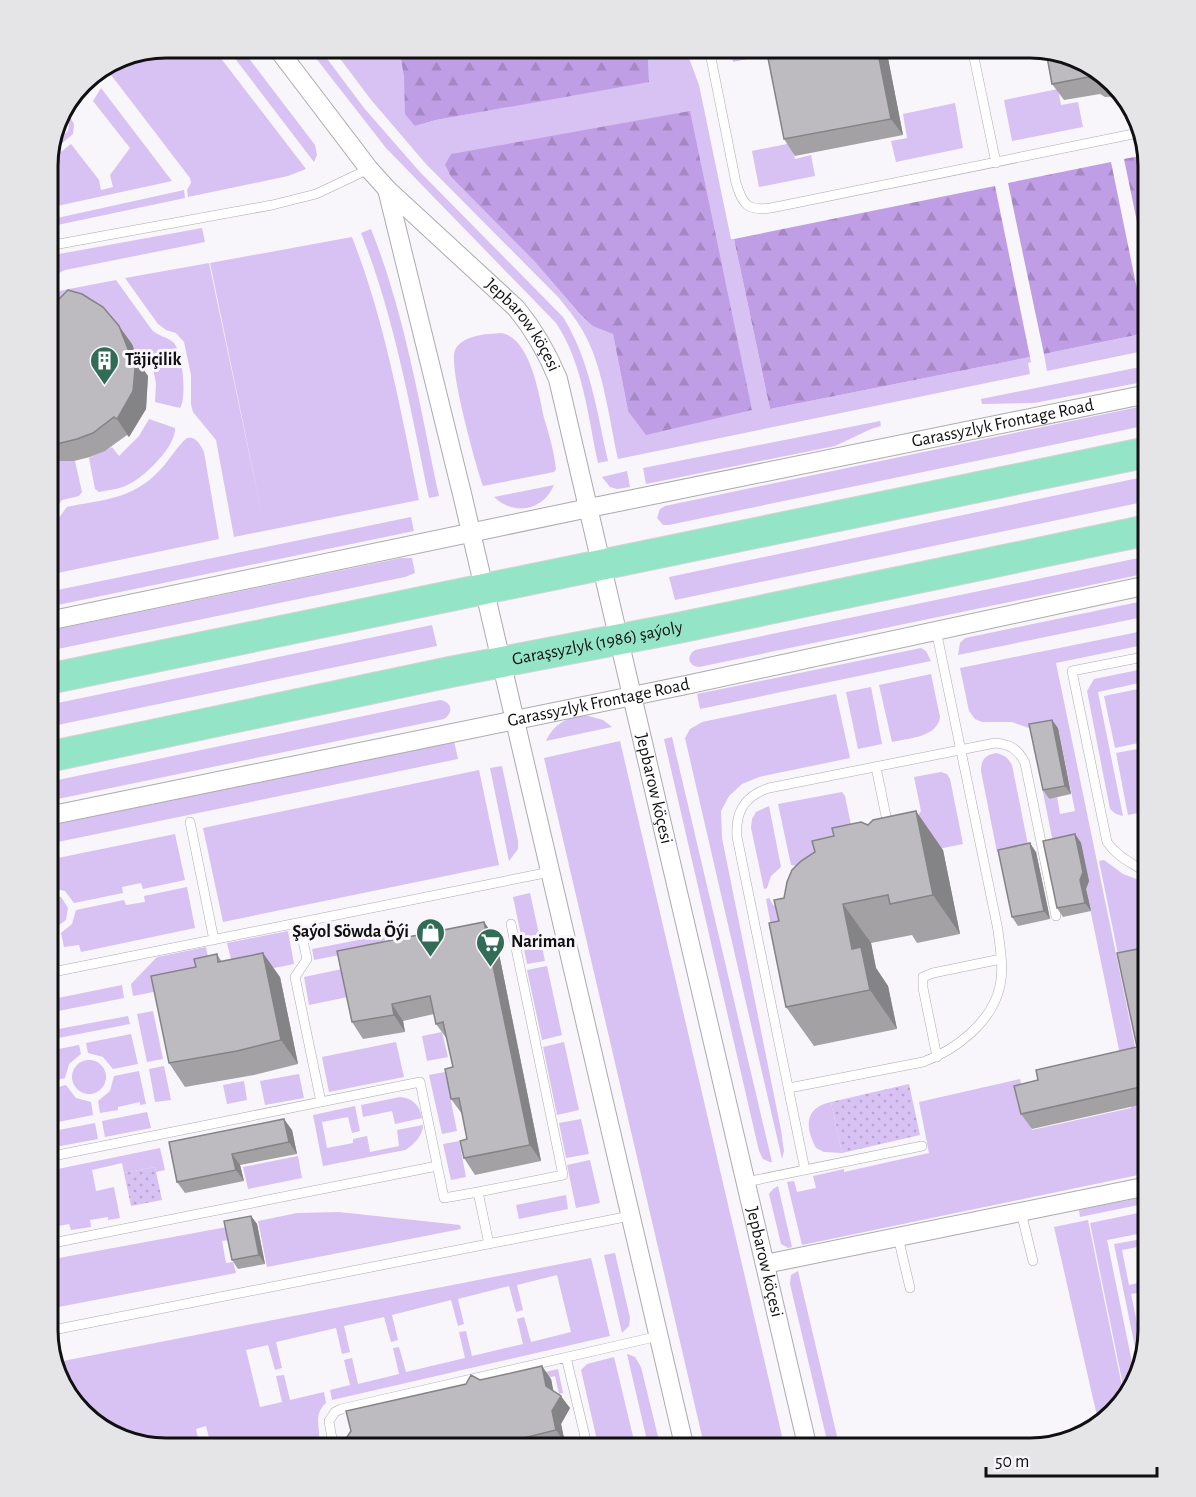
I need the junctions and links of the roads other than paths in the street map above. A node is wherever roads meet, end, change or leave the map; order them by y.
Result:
1 (285, 58) edge
2 (711, 59) edge
3 (974, 59) edge
4 (1132, 134) edge
5 (996, 163) junction
6 (369, 169) junction
7 (387, 189) junction
8 (59, 244) edge
9 (1138, 396) edge
10 (1138, 454) edge
11 (589, 508) junction
12 (1138, 532) edge
13 (472, 534) junction
14 (602, 565) junction
15 (1138, 587) edge
16 (484, 589) junction
17 (59, 619) edge
18 (936, 630) junction
19 (619, 640) junction
20 (1138, 658) edge
21 (501, 662) junction
22 (59, 677) edge
23 (632, 696) junction
24 (514, 719) junction
25 (961, 750) junction
26 (58, 755) edge
27 (876, 767) junction
28 (58, 814) edge
29 (190, 822) dead end
30 (890, 836) edge
31 (1138, 868) edge
32 (550, 872) junction
33 (1056, 916) edge
34 (299, 923) junction
35 (511, 924) dead end
36 (214, 940) junction
37 (1001, 959) junction
38 (58, 971) edge
39 (937, 1057) junction
40 (789, 1088) junction
41 (321, 1102) junction
42 (922, 1146) dead end
43 (58, 1155) edge
44 (437, 1166) junction
45 (806, 1170) junction
46 (746, 1182) junction
47 (1138, 1188) edge
48 (478, 1192) junction
49 (1021, 1212) junction
50 (630, 1216) junction
51 (898, 1237) junction
52 (58, 1242) edge
53 (489, 1244) junction
54 (1033, 1261) dead end
55 (765, 1264) junction
56 (910, 1288) dead end
57 (58, 1329) edge
58 (659, 1335) junction
59 (566, 1357) junction
60 (332, 1438) edge
61 (585, 1438) edge
62 (682, 1438) edge
63 (805, 1438) edge

1 - 6 street, Jepbarow köçesi
2 - 5 lane
3 - 5 lane
4 - 5 lane
6 - 7 street, Jepbarow köçesi
6 - 8 lane
7 - 11 street, Jepbarow köçesi
7 - 13 street, Jepbarow köçesi
9 - 11 street, Garassyzlyk Frontage Road
10 - 14 main road
11 - 13 street, Garassyzlyk Frontage Road
11 - 14 street, Jepbarow köçesi
12 - 19 main road, Garaşsyzlyk (1986) şaýoly
13 - 16 street, Jepbarow köçesi
13 - 17 street, Garassyzlyk Frontage Road
14 - 16 main road
14 - 19 street, Jepbarow köçesi
15 - 18 street, Garassyzlyk Frontage Road
16 - 21 street, Jepbarow köçesi
16 - 22 main road
18 - 23 street, Garassyzlyk Frontage Road
18 - 25 lane
19 - 21 main road, Garaşsyzlyk (1986) şaýoly
19 - 23 street, Jepbarow köçesi
20 - 31 lane
21 - 24 street, Jepbarow köçesi
21 - 26 main road, Garaşsyzlyk (1986) şaýoly
23 - 24 street, Garassyzlyk Frontage Road
23 - 46 street, Jepbarow köçesi
24 - 28 street, Garassyzlyk Frontage Road
24 - 32 street, Jepbarow köçesi
25 - 27 lane
25 - 33 lane
25 - 37 lane
27 - 30 lane
27 - 40 lane
29 - 36 lane
32 - 34 lane
32 - 50 street, Jepbarow köçesi
34 - 36 lane
34 - 41 lane
35 - 48 lane
36 - 38 lane
37 - 39 lane
37 - 39 lane
39 - 40 lane
40 - 45 lane
41 - 43 lane
41 - 44 lane
42 - 45 lane
44 - 48 lane
44 - 52 lane
45 - 46 lane
46 - 55 street, Jepbarow köçesi
47 - 49 street
48 - 53 lane
49 - 51 street
49 - 54 lane
50 - 53 lane
50 - 58 street, Jepbarow köçesi
51 - 55 street
51 - 56 lane
53 - 57 lane
55 - 63 street, Jepbarow köçesi
58 - 59 lane
58 - 62 street, Jepbarow köçesi
59 - 60 lane
59 - 61 lane

